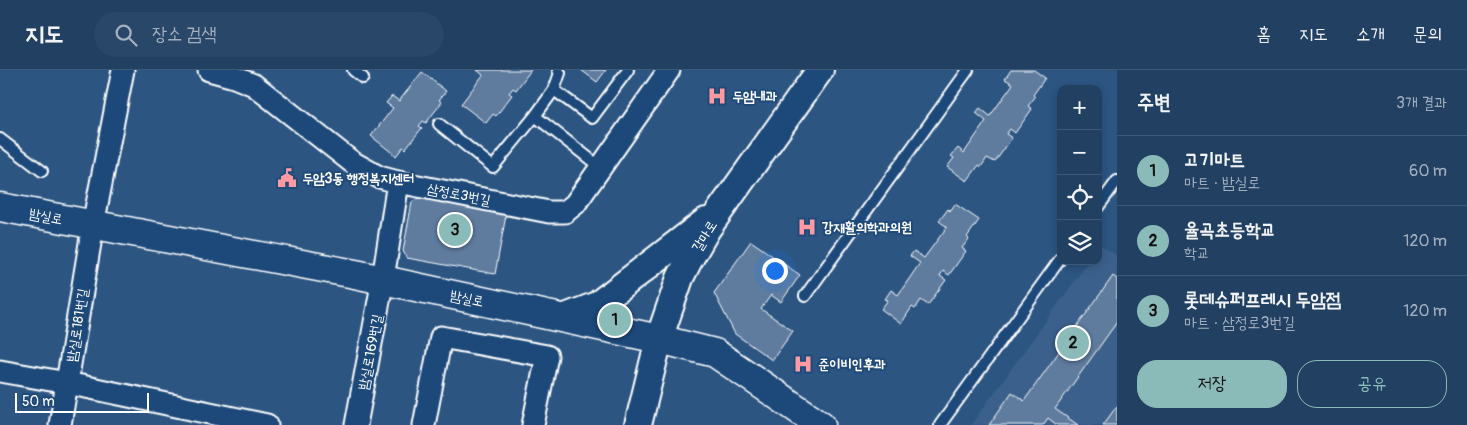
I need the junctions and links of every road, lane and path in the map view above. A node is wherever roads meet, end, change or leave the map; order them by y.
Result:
1 (123, 70) edge
2 (209, 70) edge
3 (353, 70) edge
4 (558, 70) edge
5 (628, 70) edge
6 (669, 70) edge
7 (820, 70) edge
8 (968, 70) edge
9 (363, 78) dead end
10 (554, 90) junction
11 (535, 116) junction
12 (439, 124) dead end
13 (0, 139) edge
14 (600, 167) junction
15 (42, 172) dead end
16 (1117, 181) edge
17 (398, 182) junction
18 (1102, 202) edge
19 (0, 208) edge
20 (722, 208) junction
21 (93, 225) junction
22 (1057, 264) edge
23 (383, 279) junction
24 (805, 296) dead end
25 (563, 318) junction
26 (659, 339) junction
27 (0, 371) edge
28 (68, 383) junction
29 (60, 425) edge
30 (267, 425) edge
31 (356, 425) edge
32 (424, 425) edge
33 (533, 425) edge
34 (638, 425) edge
35 (821, 425) edge
36 (940, 425) edge

1 - 21 street
2 - 17 street, 삼정로3번길
3 - 9 lane
4 - 10 lane
5 - 10 lane
6 - 14 street, 삼정로3번길
7 - 20 street, 갈마로
8 - 24 lane
10 - 11 lane
11 - 12 lane
11 - 14 lane
13 - 15 lane
14 - 17 street, 삼정로3번길
16 - 18 lane
17 - 23 street, 밤실로169번길
19 - 21 main road, 밤실로
20 - 25 street
20 - 26 street, 갈마로
21 - 23 main road, 밤실로
21 - 28 street, 밤실로181번길
22 - 36 lane
23 - 25 main road, 밤실로
23 - 31 street, 밤실로169번길
25 - 26 main road, 밤실로
26 - 34 street, 갈마로
26 - 35 main road, 밤실로
27 - 28 street
28 - 29 street, 밤실로181번길
28 - 30 street
32 - 33 street

